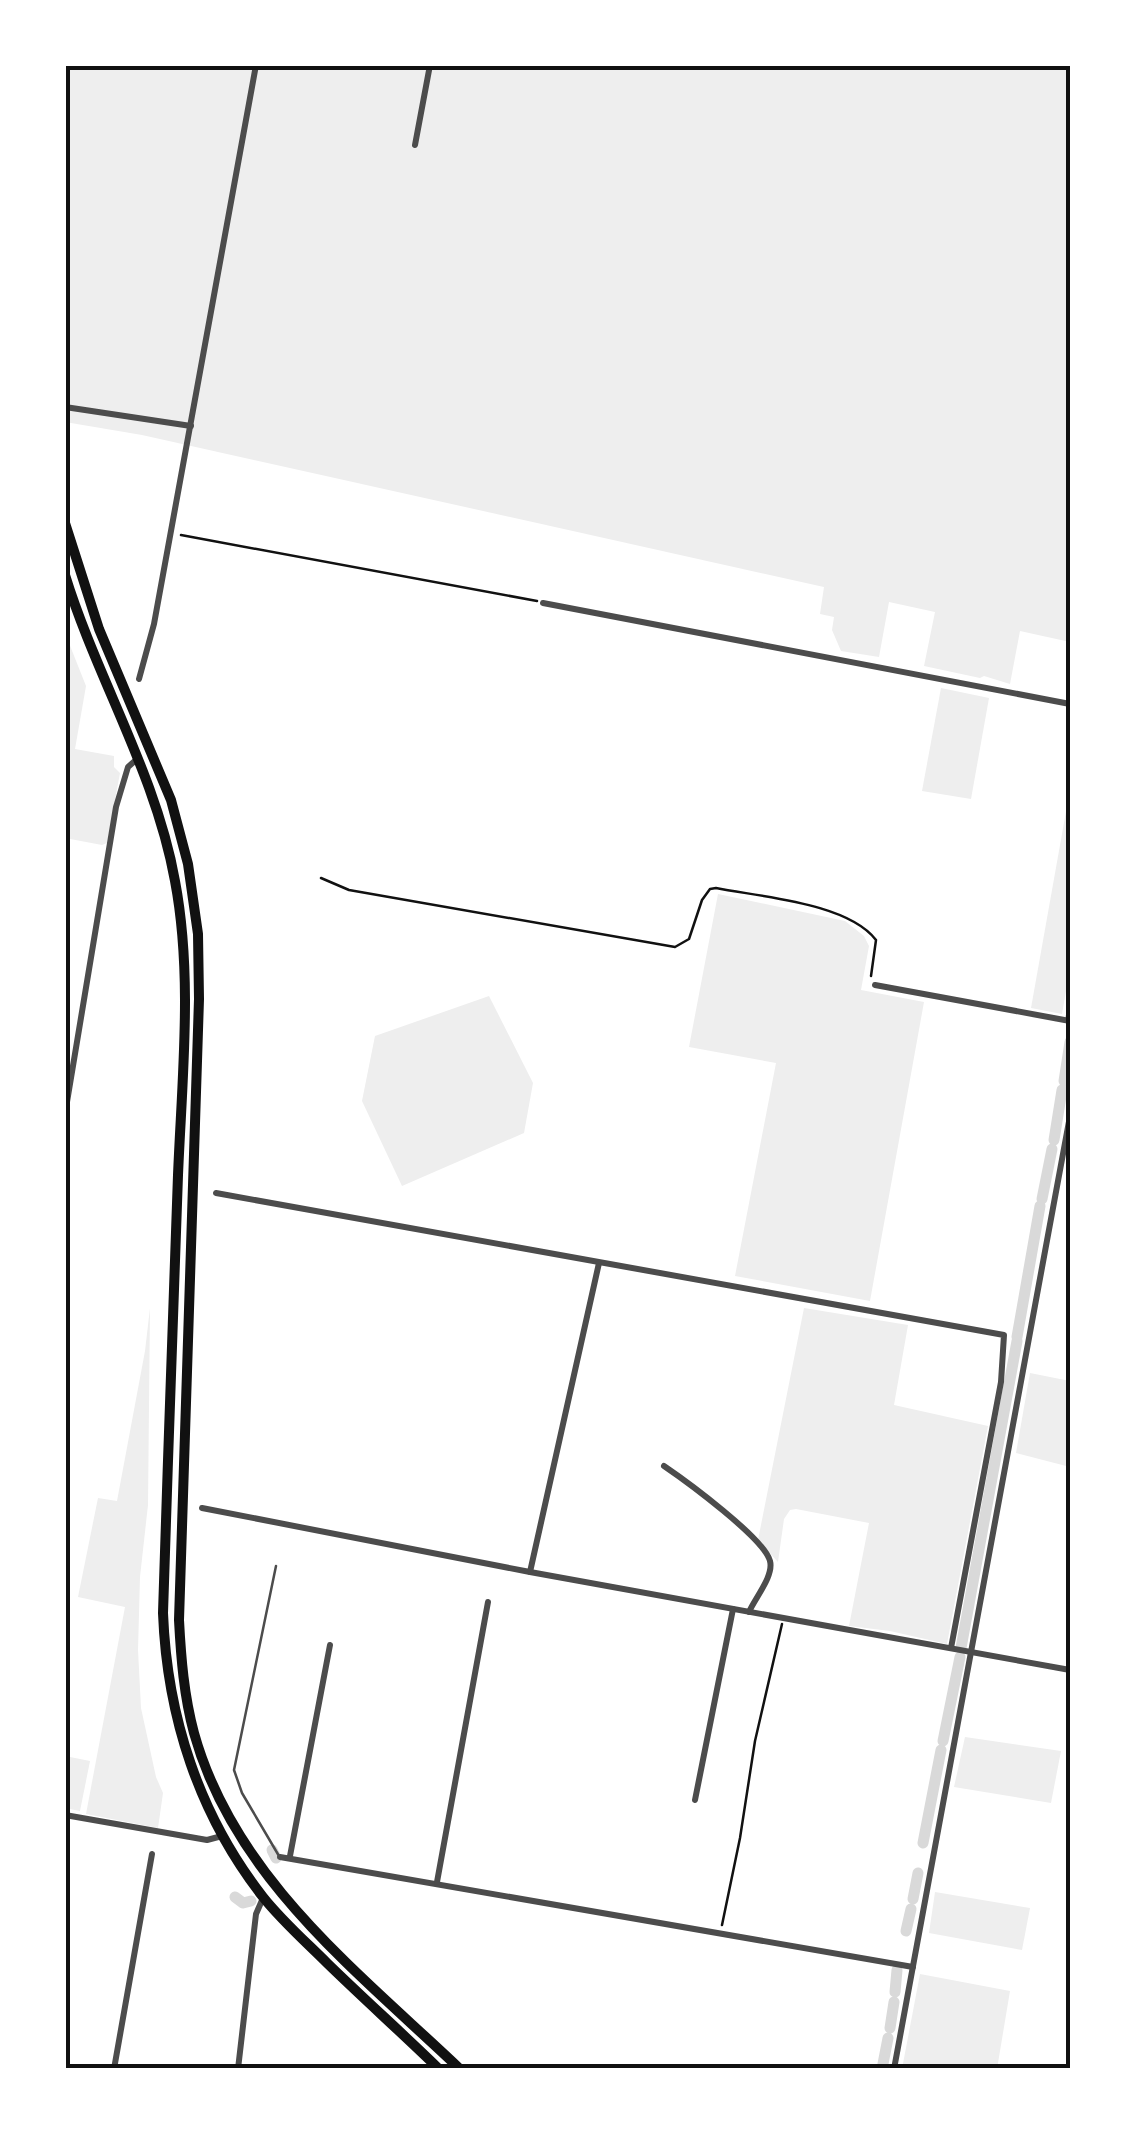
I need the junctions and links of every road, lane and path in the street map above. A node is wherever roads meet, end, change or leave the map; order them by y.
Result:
1 (256, 65) edge
2 (430, 65) edge
3 (415, 145) dead end
4 (65, 407) edge
5 (191, 426) junction
6 (65, 522) edge
7 (170, 534) junction
8 (65, 576) edge
9 (543, 602) joint
10 (139, 679) dead end
11 (1070, 704) edge
12 (138, 758) junction
13 (321, 878) dead end
14 (876, 985) joint
15 (1070, 988) edge
16 (1069, 1021) edge
17 (65, 1114) edge
18 (1070, 1116) edge
19 (216, 1192) dead end
20 (599, 1263) junction
21 (664, 1466) dead end
22 (202, 1508) dead end
23 (276, 1566) dead end
24 (530, 1572) junction
25 (488, 1602) dead end
26 (734, 1609) junction
27 (749, 1612) junction
28 (784, 1618) junction
29 (330, 1645) dead end
30 (951, 1648) junction
31 (971, 1652) junction
32 (1070, 1670) edge
33 (695, 1800) dead end
34 (65, 1815) edge
35 (222, 1836) junction
36 (152, 1854) dead end
37 (285, 1856) junction
38 (436, 1882) junction
39 (264, 1898) junction
40 (720, 1932) junction
41 (913, 1967) junction
42 (114, 2069) edge
43 (238, 2069) edge
44 (439, 2069) edge
45 (460, 2069) edge
46 (894, 2069) edge

1 - 5 street
2 - 3 street
4 - 5 street
5 - 7 street
6 - 45 highway
7 - 9 path
7 - 10 street
8 - 12 highway
9 - 11 street
12 - 17 street
12 - 35 highway
13 - 14 path
14 - 16 street
15 - 16 lane
18 - 31 street
19 - 20 street
20 - 24 street
20 - 30 street
21 - 27 street
22 - 24 street
23 - 37 lane
24 - 26 street
25 - 38 street
26 - 27 street
26 - 33 street
27 - 28 street
28 - 30 street
28 - 40 path
29 - 37 street
30 - 31 street
31 - 32 street
31 - 41 street
34 - 35 street
35 - 39 highway
36 - 42 street
37 - 38 street
38 - 40 street
39 - 43 street
39 - 44 highway
40 - 41 street
41 - 46 street

